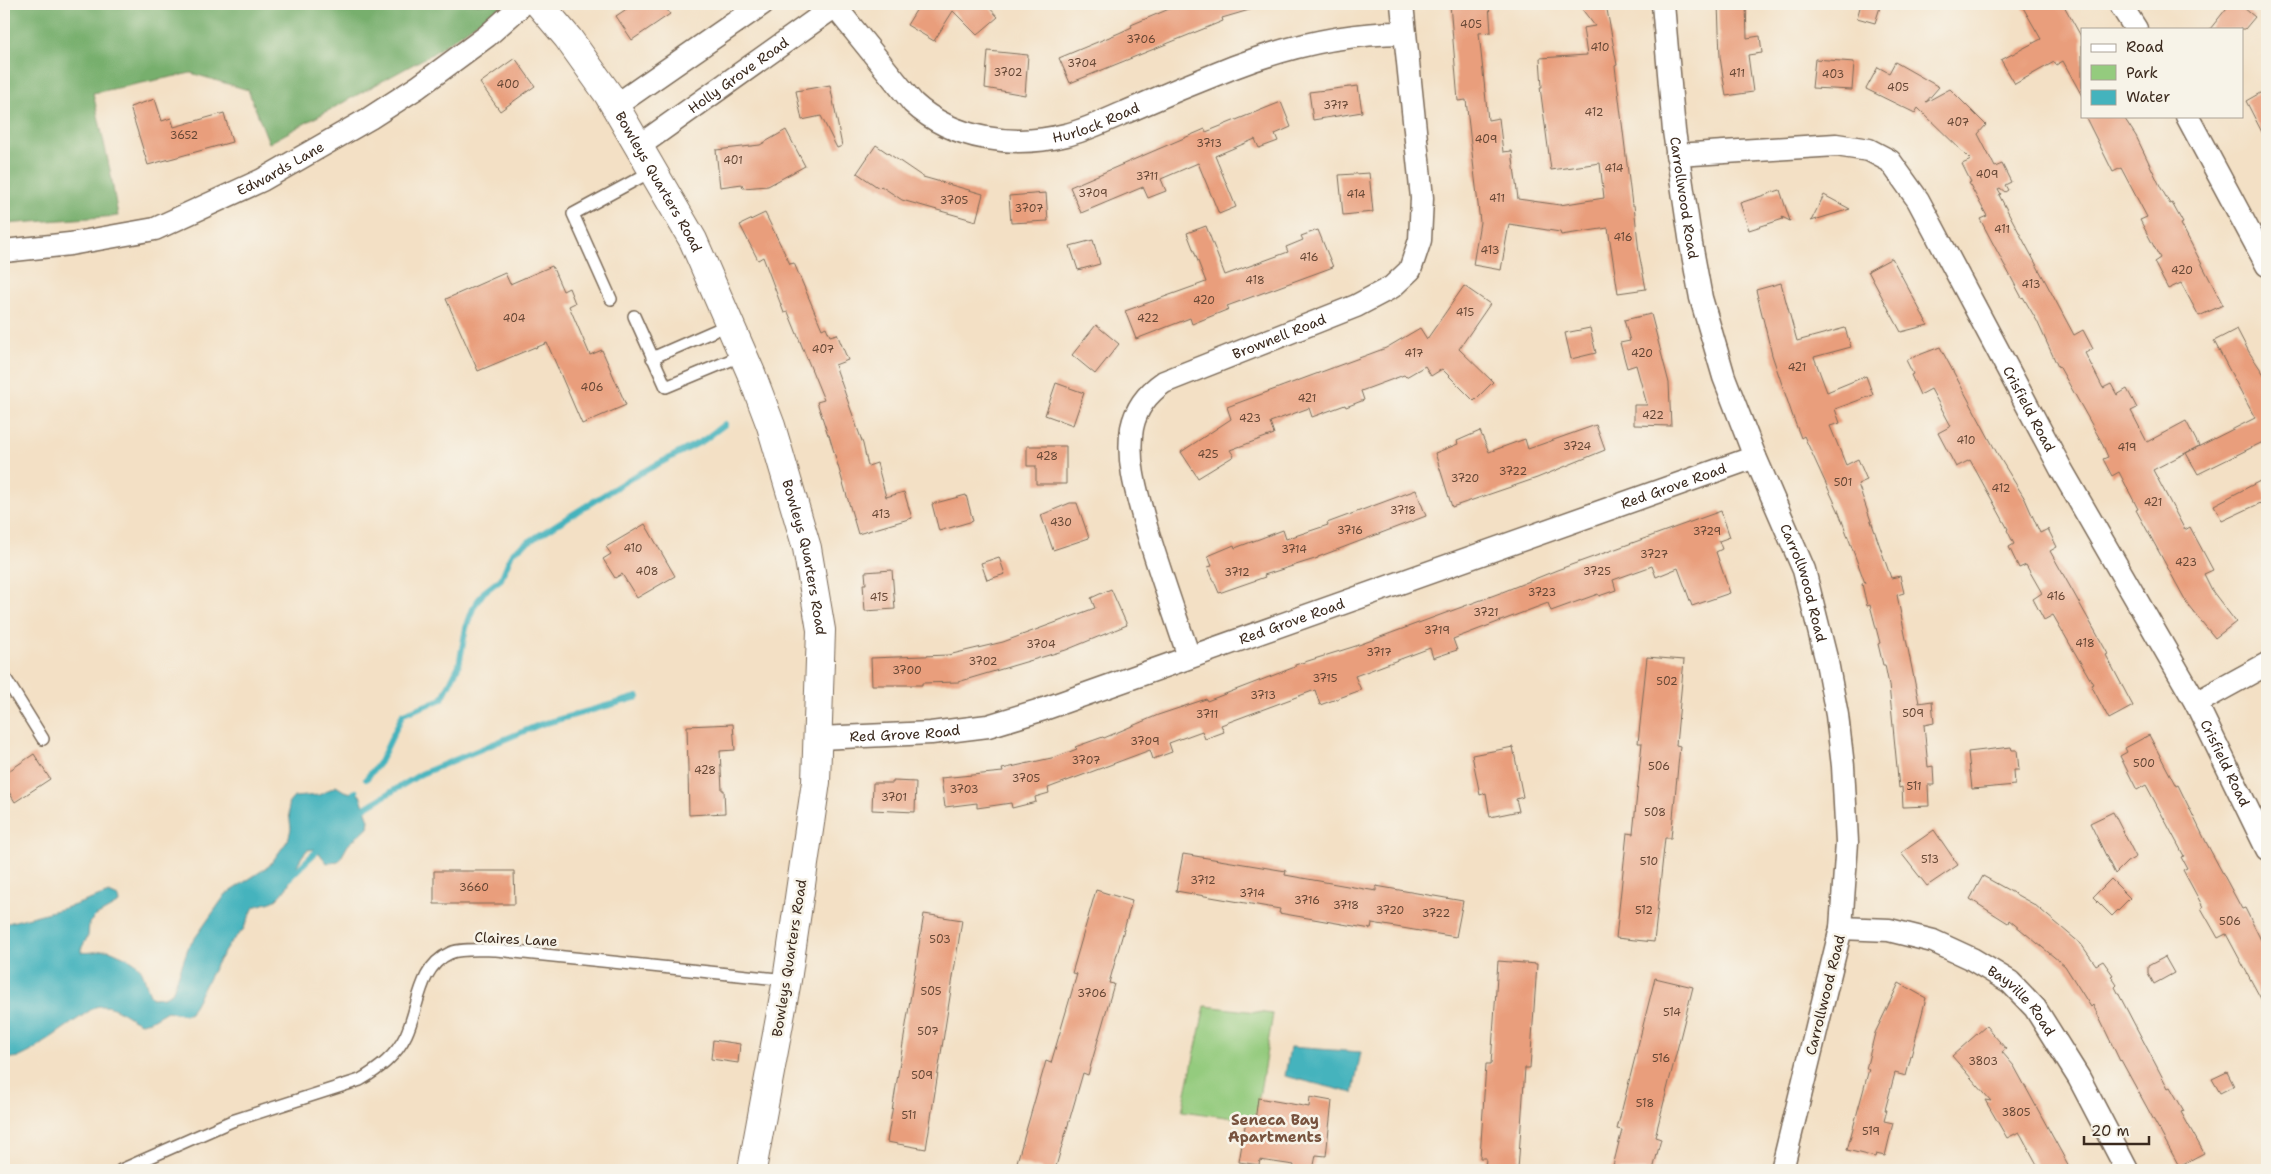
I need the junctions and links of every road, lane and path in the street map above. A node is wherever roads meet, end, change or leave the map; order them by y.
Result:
1 (523, 4) edge
2 (539, 4) edge
3 (762, 4) edge
4 (1402, 4) edge
5 (1663, 4) edge
6 (2120, 4) edge
7 (2142, 4) edge
8 (835, 5) edge
9 (2135, 28) edge
10 (2143, 28) edge
11 (1404, 34) junction
12 (615, 106) junction
13 (2188, 118) edge
14 (639, 146) junction
15 (1677, 155) junction
16 (654, 170) junction
17 (4, 251) edge
18 (2267, 265) edge
19 (611, 299) dead end
20 (634, 316) dead end
21 (730, 324) junction
22 (743, 354) junction
23 (652, 358) junction
24 (1754, 457) junction
25 (1189, 657) junction
26 (2267, 664) edge
27 (4, 676) edge
28 (2196, 702) junction
29 (819, 738) junction
30 (43, 739) dead end
31 (2267, 849) edge
32 (1841, 928) junction
33 (787, 980) junction
34 (121, 1170) edge
35 (752, 1170) edge
36 (1782, 1170) edge
37 (2127, 1170) edge

1 - 17 street, Edwards Lane
2 - 12 street, Bowleys Quarters Road
3 - 12 street
4 - 11 street, Brownell Road
5 - 15 street, Carrollwood Road
6 - 9 street
7 - 10 street
8 - 11 street, Hurlock Road
8 - 14 street, Holly Grove Road
11 - 25 street, Brownell Road
12 - 14 street, Bowleys Quarters Road
13 - 18 street
14 - 16 street, Bowleys Quarters Road
15 - 24 street, Carrollwood Road
15 - 28 street, Crisfield Road
16 - 19 lane
16 - 21 street, Bowleys Quarters Road
20 - 23 lane
21 - 22 street, Bowleys Quarters Road
21 - 23 lane
22 - 23 lane
22 - 29 street, Bowleys Quarters Road
24 - 25 street, Red Grove Road
24 - 32 street, Carrollwood Road
25 - 29 street, Red Grove Road
26 - 28 street
27 - 30 lane
28 - 31 street, Crisfield Road
29 - 33 street, Bowleys Quarters Road
32 - 36 street, Carrollwood Road
32 - 37 street, Bayville Road
33 - 34 lane, Claires Lane
33 - 35 street, Bowleys Quarters Road

